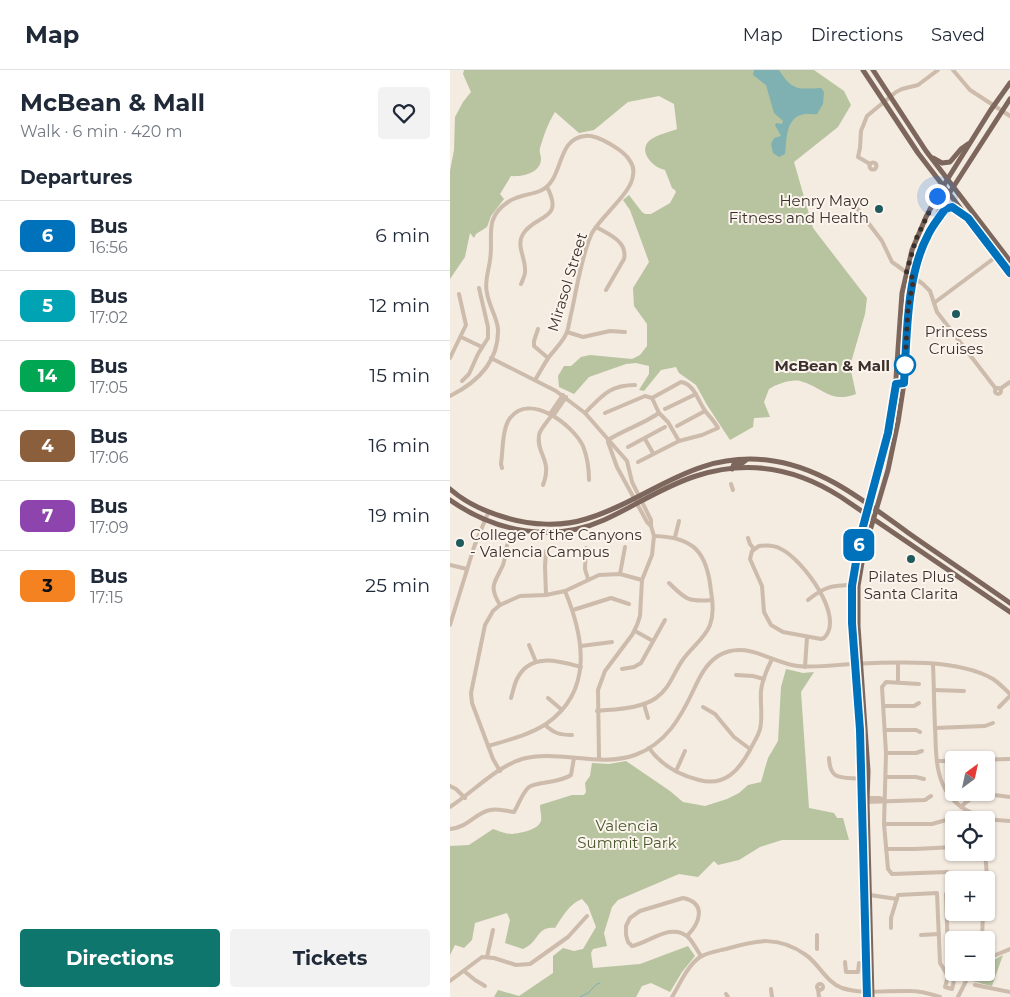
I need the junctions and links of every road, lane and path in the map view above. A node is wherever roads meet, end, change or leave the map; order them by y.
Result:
1 (863, 70) edge
2 (873, 70) edge
3 (938, 70) edge
4 (953, 70) edge
5 (1010, 83) edge
6 (891, 96) junction
7 (1010, 99) edge
8 (883, 102) junction
9 (994, 106) junction
10 (1002, 111) junction
11 (1010, 116) edge
12 (970, 142) junction
13 (926, 150) junction
14 (870, 164) dead end
15 (947, 179) junction
16 (943, 186) junction
17 (547, 187) junction
18 (953, 187) junction
19 (949, 193) junction
20 (853, 203) dead end
21 (968, 218) junction
22 (596, 227) junction
23 (977, 230) junction
24 (928, 235) junction
25 (1003, 252) junction
26 (997, 256) junction
27 (1010, 262) edge
28 (1010, 267) edge
29 (1010, 273) edge
30 (906, 274) junction
31 (914, 278) junction
32 (521, 284) dead end
33 (479, 288) dead end
34 (606, 290) dead end
35 (460, 294) dead end
36 (490, 302) junction
37 (934, 303) junction
38 (483, 305) junction
39 (538, 328) dead end
40 (567, 332) junction
41 (625, 332) dead end
42 (461, 337) junction
43 (482, 348) junction
44 (450, 358) edge
45 (491, 358) junction
46 (548, 358) junction
47 (535, 380) junction
48 (462, 381) dead end
49 (1010, 382) edge
50 (635, 385) dead end
51 (696, 394) junction
52 (450, 396) edge
53 (564, 396) junction
54 (652, 398) junction
55 (665, 409) dead end
56 (705, 411) junction
57 (585, 413) junction
58 (604, 413) dead end
59 (659, 413) junction
60 (551, 415) junction
61 (677, 426) dead end
62 (665, 427) dead end
63 (645, 439) junction
64 (608, 440) junction
65 (679, 441) junction
66 (628, 448) dead end
67 (652, 453) junction
68 (746, 460) junction
69 (638, 462) dead end
70 (502, 468) dead end
71 (732, 469) junction
72 (589, 480) dead end
73 (731, 484) dead end
74 (543, 485) dead end
75 (450, 489) edge
76 (733, 490) dead end
77 (637, 496) junction
78 (450, 500) edge
79 (640, 502) junction
80 (869, 505) junction
81 (876, 510) junction
82 (488, 513) junction
83 (867, 513) junction
84 (874, 518) junction
85 (485, 520) junction
86 (679, 521) dead end
87 (654, 536) junction
88 (675, 537) junction
89 (748, 538) dead end
90 (507, 545) dead end
91 (625, 547) dead end
92 (586, 548) dead end
93 (754, 549) junction
94 (546, 551) dead end
95 (450, 565) edge
96 (467, 569) junction
97 (620, 574) junction
98 (588, 579) junction
99 (642, 580) junction
100 (670, 583) dead end
101 (852, 586) junction
102 (819, 590) junction
103 (565, 591) junction
104 (546, 595) junction
105 (712, 600) junction
106 (808, 600) dead end
107 (1010, 603) edge
108 (500, 604) junction
109 (629, 604) dead end
110 (452, 608) edge
111 (573, 610) junction
112 (1010, 612) edge
113 (665, 620) dead end
114 (450, 625) edge
115 (635, 631) junction
116 (807, 636) junction
117 (612, 642) dead end
118 (653, 642) junction
119 (530, 645) dead end
120 (581, 646) junction
121 (772, 659) junction
122 (536, 662) junction
123 (898, 663) junction
124 (859, 664) junction
125 (933, 665) junction
126 (581, 667) junction
127 (805, 667) junction
128 (622, 668) dead end
129 (736, 675) dead end
130 (764, 679) junction
131 (898, 682) junction
132 (919, 684) dead end
133 (934, 690) junction
134 (964, 690) dead end
135 (1010, 695) edge
136 (511, 698) dead end
137 (548, 698) dead end
138 (644, 704) junction
139 (919, 704) dead end
140 (884, 706) junction
141 (703, 707) dead end
142 (999, 707) dead end
143 (562, 710) junction
144 (597, 711) junction
145 (648, 718) dead end
146 (993, 723) dead end
147 (545, 724) junction
148 (935, 728) junction
149 (886, 730) junction
150 (920, 732) dead end
151 (572, 735) dead end
152 (488, 746) junction
153 (649, 748) junction
154 (750, 749) junction
155 (686, 751) dead end
156 (922, 751) dead end
157 (886, 753) junction
158 (574, 758) junction
159 (829, 758) dead end
160 (599, 759) junction
161 (995, 759) edge
162 (1009, 759) edge
163 (937, 762) junction
164 (945, 762) edge
165 (500, 771) junction
166 (676, 771) junction
167 (886, 777) junction
168 (861, 779) junction
169 (924, 779) dead end
170 (450, 786) edge
171 (932, 796) dead end
172 (1010, 797) edge
173 (465, 798) junction
174 (864, 800) junction
175 (885, 800) junction
176 (450, 807) edge
177 (961, 807) junction
178 (968, 811) edge
179 (945, 820) edge
180 (995, 820) edge
181 (1010, 821) edge
182 (884, 824) junction
183 (450, 829) edge
184 (945, 847) edge
185 (886, 849) junction
186 (945, 872) edge
187 (863, 882) junction
188 (870, 895) junction
189 (863, 896) junction
190 (897, 899) junction
191 (587, 916) dead end
192 (871, 920) junction
193 (891, 928) dead end
194 (493, 930) dead end
195 (939, 934) junction
196 (817, 935) dead end
197 (921, 935) dead end
198 (687, 936) junction
199 (817, 949) dead end
200 (1010, 949) edge
201 (995, 954) edge
202 (701, 956) junction
203 (487, 957) junction
204 (845, 962) dead end
205 (859, 963) dead end
206 (464, 971) junction
207 (945, 971) edge
208 (828, 978) junction
209 (966, 981) edge
210 (450, 982) edge
211 (975, 985) dead end
212 (486, 986) dead end
213 (771, 989) dead end
214 (1010, 992) edge
215 (870, 994) edge
216 (819, 996) edge
217 (672, 997) edge
218 (772, 997) edge
219 (940, 997) edge
220 (958, 997) edge

1 - 8 main road
2 - 6 main road
3 - 6 street
4 - 9 street
5 - 9 main road
6 - 8 street
6 - 13 main road
7 - 10 main road
8 - 14 street
8 - 16 main road
9 - 10 street
9 - 12 main road
10 - 11 street
10 - 18 main road
12 - 13 main road
12 - 15 main road
13 - 15 main road
15 - 16 main road
15 - 18 main road
16 - 19 main road
16 - 30 main road
17 - 22 street, Mirasol Street
17 - 32 street
17 - 36 street
18 - 19 main road
18 - 25 main road
19 - 21 main road
19 - 24 main road
20 - 30 street
21 - 23 main road
21 - 24 main road
22 - 34 street
22 - 40 street, Mirasol Street
23 - 25 main road
23 - 26 main road
24 - 31 main road
25 - 27 main road
26 - 28 main road
26 - 29 main road
26 - 37 street
30 - 31 street
30 - 80 main road
31 - 37 street
31 - 81 main road
33 - 38 street
35 - 42 street
36 - 38 street
36 - 45 street
37 - 49 street
38 - 43 street
39 - 46 street
40 - 41 street
40 - 46 street, Mirasol Street
42 - 43 street
42 - 44 street
43 - 48 street
45 - 47 street
45 - 52 street
46 - 47 street, Mirasol Street
47 - 53 street
50 - 57 street
51 - 54 street
51 - 55 street
51 - 56 street
53 - 57 street
53 - 60 street
54 - 58 street
54 - 59 street
56 - 61 street
56 - 65 street
57 - 64 street
59 - 64 street
59 - 65 street
60 - 70 street
60 - 72 street
60 - 74 street
62 - 63 street
63 - 66 street
63 - 67 street
64 - 77 street
64 - 77 street
65 - 67 street
67 - 69 street
68 - 71 main road
68 - 77 main road
68 - 80 main road
71 - 79 main road
71 - 83 main road
73 - 76 street
75 - 82 main road
77 - 79 street
77 - 82 main road
78 - 85 main road
79 - 85 main road
79 - 87 street
80 - 81 main road
80 - 83 main road
81 - 84 main road
81 - 107 main road
82 - 85 street
83 - 84 main road
83 - 101 main road
84 - 112 main road
84 - 124 main road
85 - 96 street
86 - 88 street
87 - 88 street
87 - 99 street
88 - 105 street
89 - 93 street
90 - 108 street
91 - 97 street
92 - 98 street
93 - 102 street
93 - 116 street
94 - 104 street
95 - 96 street
96 - 110 street
97 - 98 street
97 - 99 street
98 - 103 street
99 - 115 street
100 - 105 street
101 - 102 street
101 - 124 main road
102 - 106 street
102 - 116 street
103 - 104 street
103 - 111 street
104 - 108 street
105 - 138 street
108 - 152 street
109 - 111 street
110 - 114 street
111 - 120 street
113 - 118 street
115 - 118 street
115 - 144 street
116 - 127 street
117 - 120 street
118 - 128 street
119 - 122 street
120 - 126 street
121 - 127 street
121 - 130 street
121 - 153 street
122 - 126 street
122 - 136 street
123 - 124 street
123 - 125 street
123 - 131 street
124 - 127 street
124 - 168 main road
124 - 174 main road
125 - 133 street
125 - 135 street
126 - 143 street
129 - 130 street
130 - 154 street
131 - 132 street
131 - 140 street
133 - 134 street
133 - 148 street
135 - 142 street
137 - 143 street
138 - 144 street
138 - 145 street
139 - 140 street
140 - 149 street
141 - 154 street
143 - 147 street
144 - 160 street
146 - 148 street
147 - 151 street
147 - 152 street
148 - 163 street
149 - 150 street
149 - 157 street
152 - 165 street
153 - 160 street
153 - 166 street
154 - 166 street
155 - 166 street
156 - 157 street
157 - 167 street
158 - 160 street
158 - 165 street
158 - 183 street
159 - 168 street
161 - 162 street
163 - 164 street
163 - 177 street
165 - 173 street
167 - 169 street
167 - 175 street
168 - 174 main road
170 - 173 street
171 - 175 street
172 - 177 street
173 - 176 street
174 - 175 street
174 - 187 main road
174 - 188 main road
175 - 182 street
177 - 178 street
179 - 182 street
180 - 181 street
182 - 185 street
184 - 185 street
185 - 186 street
187 - 188 main road
187 - 189 main road
188 - 190 street
188 - 192 main road
189 - 192 main road
189 - 215 main road
190 - 193 street
190 - 195 street
191 - 203 street
192 - 215 main road
194 - 203 street
195 - 197 street
195 - 207 street
196 - 199 street
198 - 198 street
198 - 202 street
200 - 201 street
202 - 208 street
202 - 217 street
203 - 206 street
204 - 205 street
206 - 210 street
206 - 212 street
208 - 215 street
208 - 216 street
209 - 220 street
211 - 214 street
213 - 218 street
215 - 219 street

